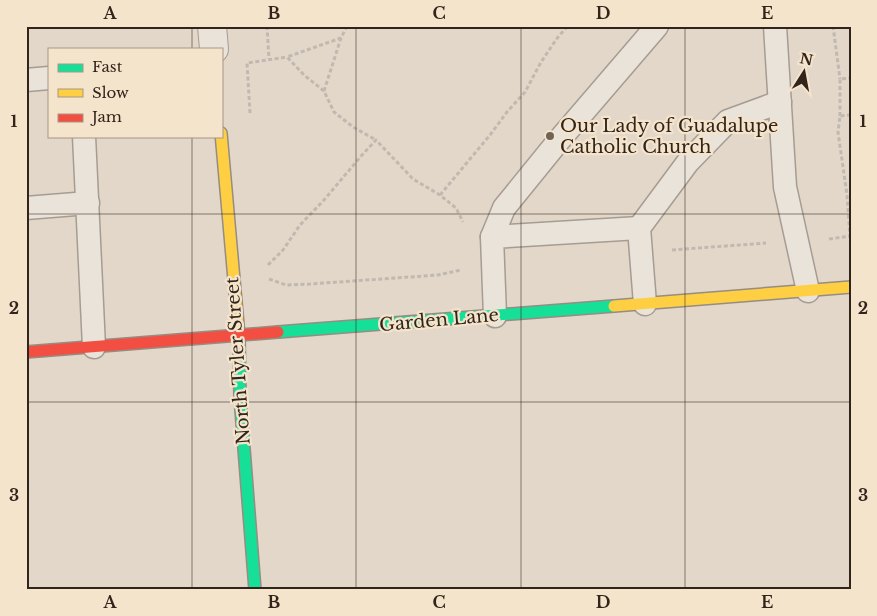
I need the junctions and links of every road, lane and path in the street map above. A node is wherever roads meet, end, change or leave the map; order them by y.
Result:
1 (212, 26) edge
2 (267, 26) edge
3 (347, 26) edge
4 (568, 26) edge
5 (657, 26) edge
6 (775, 26) edge
7 (833, 26) edge
8 (340, 38) junction
9 (214, 48) edge
10 (269, 59) dead end
11 (48, 78) edge
12 (851, 78) edge
13 (840, 79) junction
14 (26, 80) edge
15 (324, 91) junction
16 (780, 102) junction
17 (851, 115) edge
18 (840, 116) junction
19 (84, 138) edge
20 (221, 138) edge
21 (376, 140) dead end
22 (440, 195) dead end
23 (88, 203) junction
24 (26, 208) edge
25 (639, 228) junction
26 (851, 236) edge
27 (492, 237) junction
28 (851, 250) edge
29 (464, 270) dead end
30 (269, 279) dead end
31 (851, 287) edge
32 (808, 291) junction
33 (645, 304) junction
34 (495, 316) junction
35 (239, 336) junction
36 (94, 347) junction
37 (26, 352) edge
38 (255, 590) edge

1 - 9 street
2 - 10 path
3 - 8 path
4 - 22 path
5 - 27 lane
6 - 16 lane
7 - 13 path
8 - 15 path
8 - 15 path
11 - 14 lane
12 - 13 path
13 - 18 path
15 - 21 path
16 - 25 lane
16 - 32 lane
17 - 18 path
18 - 26 path
19 - 23 lane
20 - 35 street, North Tyler Street
23 - 24 lane
23 - 36 lane
25 - 27 lane
25 - 33 lane
26 - 28 path
27 - 34 lane
29 - 30 path
31 - 32 street, Garden Lane
32 - 33 street, Garden Lane
33 - 34 street, Garden Lane
34 - 35 street, Garden Lane
35 - 36 street, Garden Lane
35 - 38 street, North Tyler Street
36 - 37 street, Garden Lane

